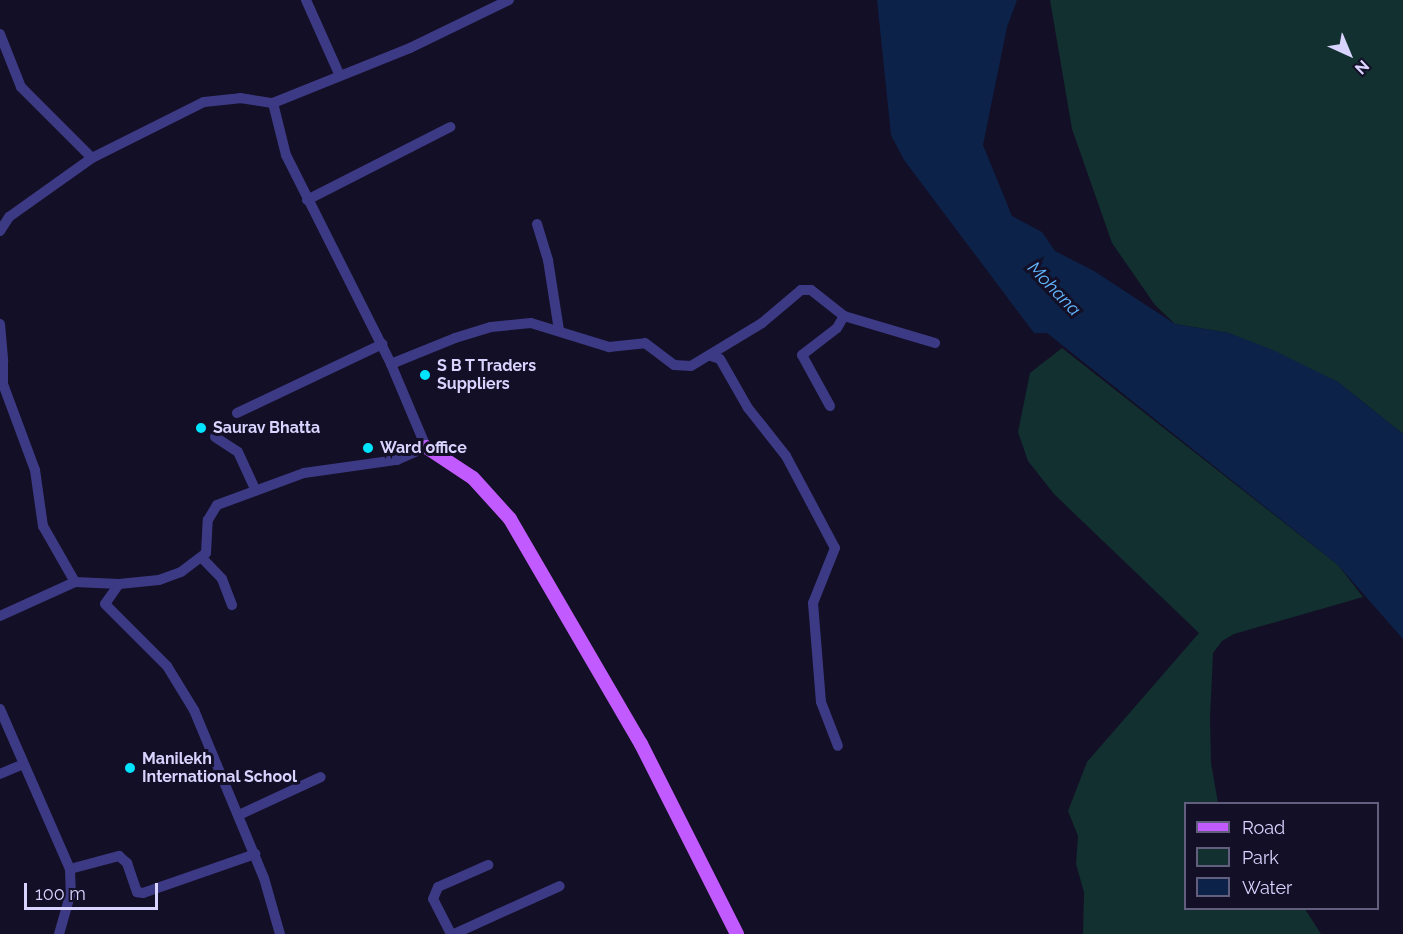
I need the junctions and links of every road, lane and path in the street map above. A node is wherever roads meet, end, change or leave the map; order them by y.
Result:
1 (306, 0) edge
2 (509, 0) edge
3 (0, 34) edge
4 (340, 76) junction
5 (273, 103) junction
6 (450, 127) dead end
7 (93, 158) junction
8 (307, 200) junction
9 (537, 224) dead end
10 (0, 231) edge
11 (844, 316) junction
12 (0, 324) edge
13 (559, 330) junction
14 (935, 343) dead end
15 (382, 344) junction
16 (711, 356) junction
17 (2, 361) edge
18 (391, 364) junction
19 (830, 406) dead end
20 (237, 413) dead end
21 (215, 437) dead end
22 (426, 447) junction
23 (255, 489) junction
24 (202, 558) junction
25 (75, 582) junction
26 (119, 584) junction
27 (232, 605) dead end
28 (0, 616) edge
29 (0, 709) edge
30 (838, 746) dead end
31 (23, 765) junction
32 (0, 774) edge
33 (321, 777) dead end
34 (238, 815) junction
35 (255, 854) junction
36 (488, 865) dead end
37 (70, 869) junction
38 (560, 886) dead end
39 (59, 934) edge
40 (280, 934) edge
41 (453, 934) edge
42 (737, 934) edge

1 - 4 street
2 - 4 street
3 - 7 street
4 - 5 street
5 - 7 street
5 - 8 street
6 - 8 street
7 - 10 street
8 - 15 street
9 - 13 street
11 - 14 street
11 - 16 street
11 - 19 street
12 - 17 street
13 - 16 street
13 - 18 street
15 - 18 street
15 - 20 street
16 - 30 street
17 - 25 street
18 - 22 street
21 - 23 street
22 - 23 street
22 - 42 main road
23 - 24 street
24 - 26 street
24 - 27 street
25 - 26 street
25 - 28 street
26 - 34 street
29 - 31 street
31 - 32 street
31 - 37 street
33 - 34 street
34 - 35 street
35 - 37 street
35 - 40 street
36 - 41 street
37 - 39 street
38 - 41 street

